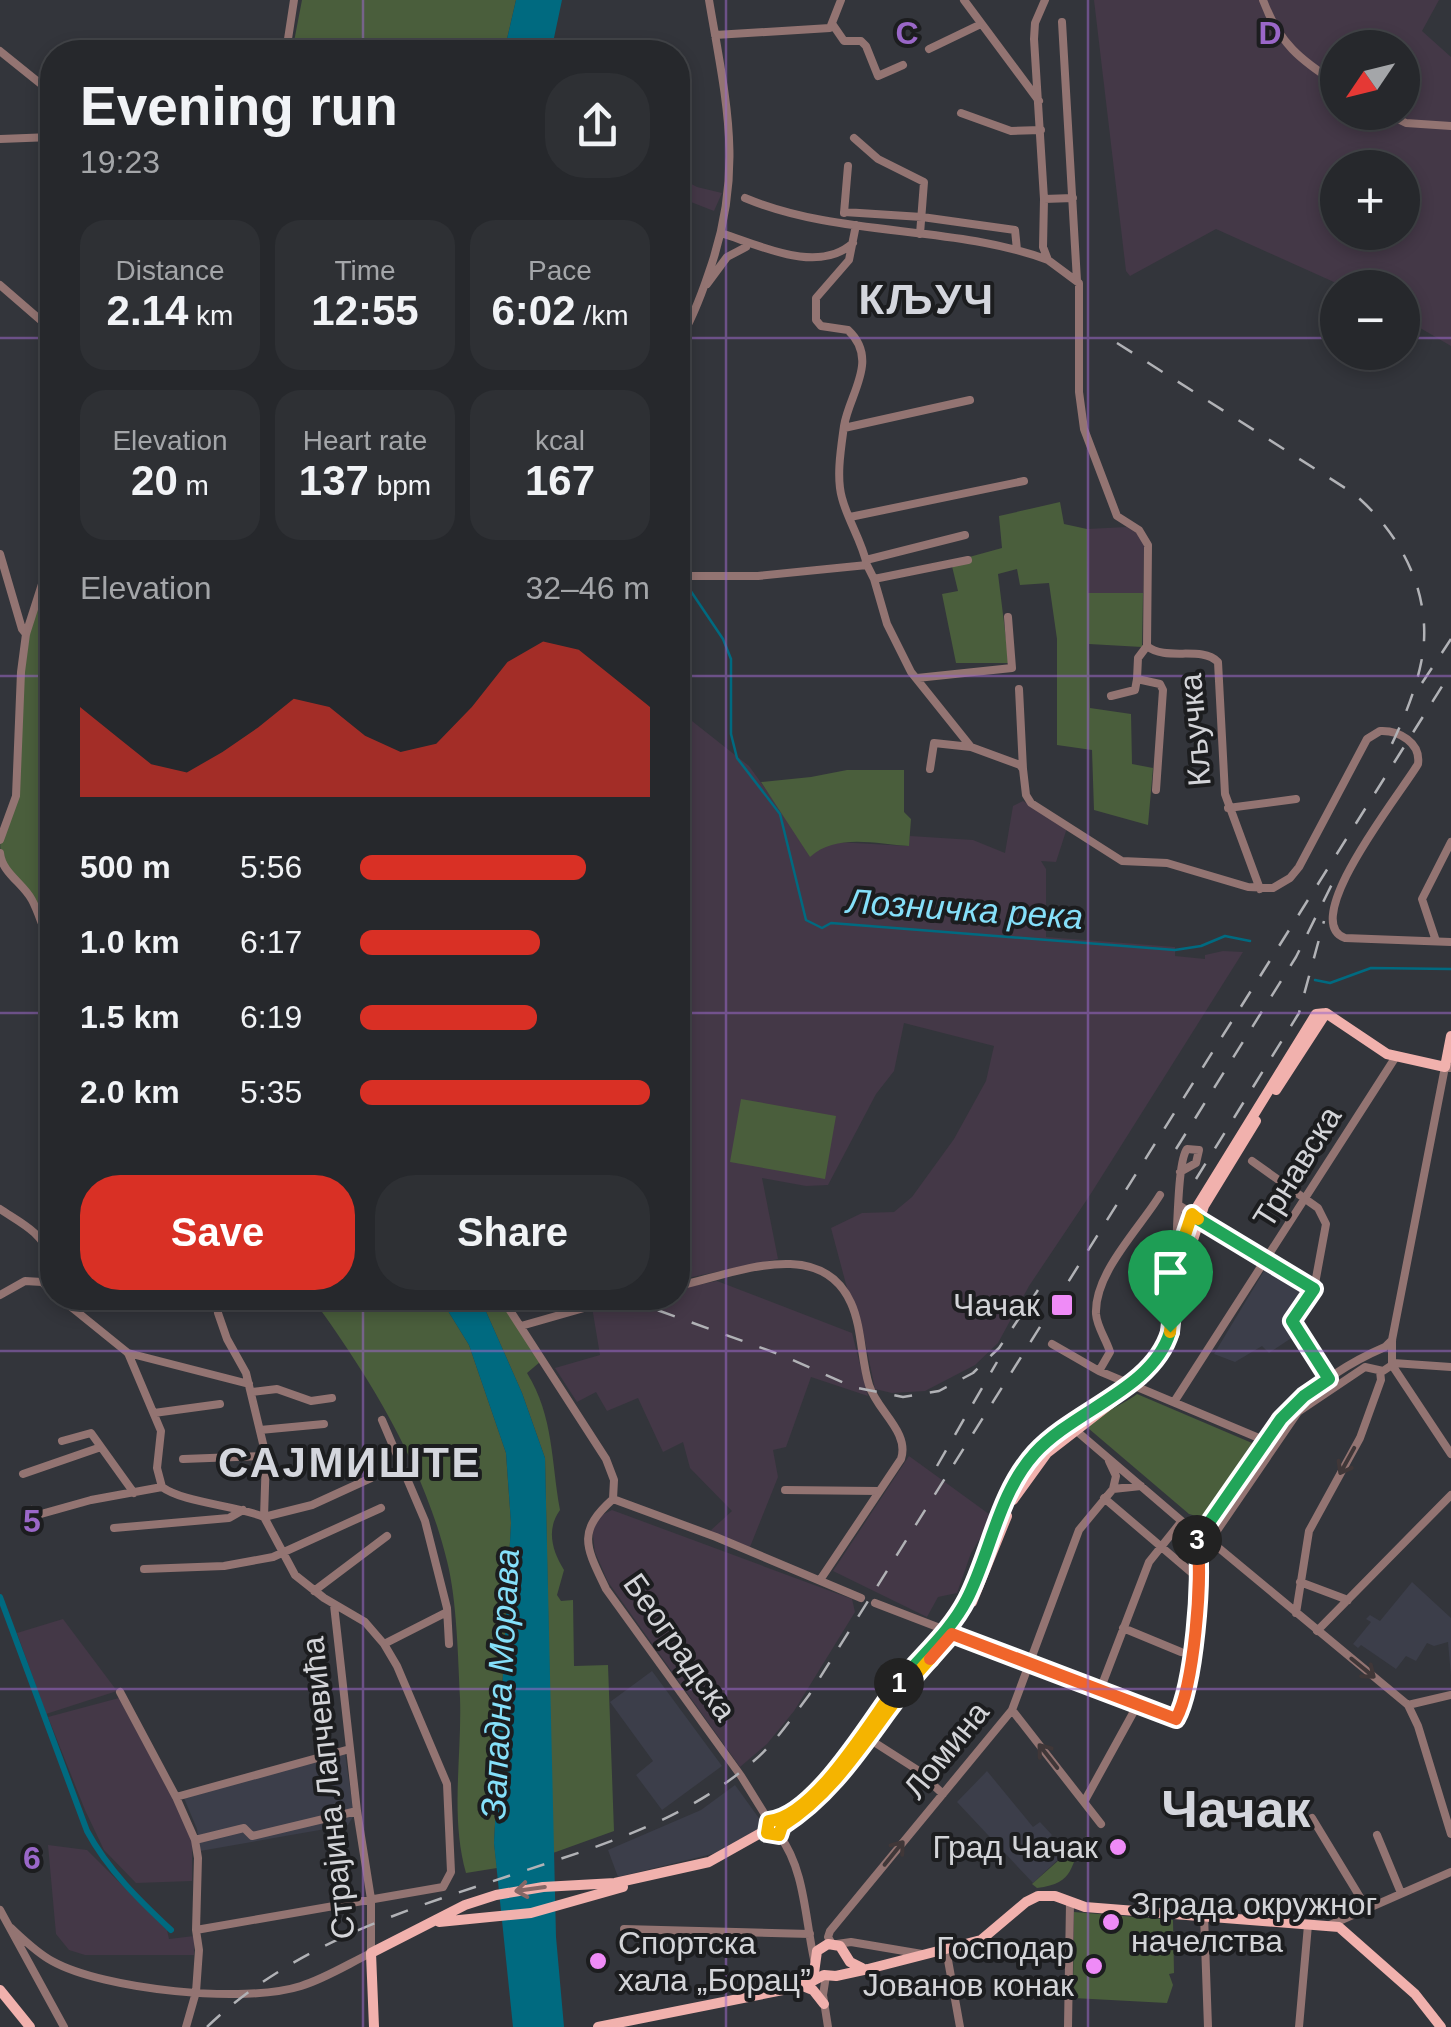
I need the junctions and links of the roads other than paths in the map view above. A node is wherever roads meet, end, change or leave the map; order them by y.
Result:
1 (294, 0) edge
2 (709, 0) edge
3 (841, 0) edge
4 (964, 0) edge
5 (1044, 0) edge
6 (1263, 0) edge
7 (1062, 22) dead end
8 (981, 24) junction
9 (833, 25) junction
10 (715, 35) junction
11 (288, 40) edge
12 (929, 49) dead end
13 (0, 51) edge
14 (903, 65) dead end
15 (1320, 72) edge
16 (40, 83) edge
17 (1039, 101) junction
18 (961, 113) dead end
19 (1420, 124) edge
20 (1451, 126) edge
21 (1041, 130) junction
22 (40, 138) edge
23 (854, 138) dead end
24 (0, 139) edge
25 (848, 166) dead end
26 (745, 198) dead end
27 (1073, 198) junction
28 (1044, 199) junction
29 (844, 212) junction
30 (922, 217) junction
31 (844, 223) junction
32 (856, 225) junction
33 (721, 233) junction
34 (920, 234) junction
35 (853, 242) junction
36 (718, 244) junction
37 (760, 246) junction
38 (746, 248) junction
39 (1018, 250) junction
40 (836, 255) junction
41 (1048, 260) junction
42 (845, 266) junction
43 (1077, 280) junction
44 (0, 285) edge
45 (704, 287) junction
46 (690, 317) edge
47 (40, 320) edge
48 (970, 400) dead end
49 (844, 428) junction
50 (1024, 481) dead end
51 (850, 517) junction
52 (965, 535) dead end
53 (0, 554) edge
54 (968, 560) dead end
55 (866, 562) junction
56 (690, 576) edge
57 (874, 579) junction
58 (40, 590) edge
59 (1008, 618) dead end
60 (26, 634) junction
61 (1146, 646) junction
62 (917, 678) junction
63 (1137, 680) junction
64 (1020, 689) dead end
65 (1111, 696) dead end
66 (971, 747) junction
67 (930, 768) dead end
68 (1023, 769) junction
69 (1156, 790) dead end
70 (1296, 799) dead end
71 (1228, 808) junction
72 (0, 840) edge
73 (1451, 842) edge
74 (0, 853) edge
75 (1260, 889) junction
76 (40, 921) edge
77 (1436, 941) junction
78 (1451, 942) edge
79 (1451, 1036) edge
80 (1395, 1058) junction
81 (1448, 1067) edge
82 (1252, 1160) dead end
83 (1180, 1172) dead end
84 (1160, 1195) dead end
85 (1306, 1198) junction
86 (1180, 1206) junction
87 (0, 1209) edge
88 (1195, 1217) junction
89 (40, 1240) edge
90 (1266, 1262) junction
91 (40, 1282) edge
92 (690, 1283) edge
93 (1314, 1289) junction
94 (0, 1295) edge
95 (75, 1310) edge
96 (510, 1310) edge
97 (577, 1310) edge
98 (218, 1313) dead end
99 (520, 1326) junction
100 (1392, 1340) junction
101 (1052, 1344) dead end
102 (1377, 1352) junction
103 (128, 1353) junction
104 (1393, 1361) junction
105 (1451, 1367) edge
106 (1377, 1369) junction
107 (1100, 1371) junction
108 (1329, 1379) junction
109 (1131, 1384) junction
110 (250, 1388) junction
111 (332, 1398) dead end
112 (1174, 1402) junction
113 (220, 1404) dead end
114 (154, 1413) junction
115 (382, 1420) dead end
116 (324, 1424) dead end
117 (1072, 1426) junction
118 (260, 1430) junction
119 (1265, 1440) junction
120 (62, 1441) dead end
121 (1274, 1446) junction
122 (101, 1447) junction
123 (1451, 1454) edge
124 (266, 1456) junction
125 (1107, 1457) junction
126 (183, 1458) dead end
127 (23, 1474) dead end
128 (371, 1478) dead end
129 (1141, 1486) junction
130 (162, 1487) junction
131 (1113, 1489) junction
132 (785, 1490) dead end
133 (878, 1490) junction
134 (134, 1493) junction
135 (1451, 1495) edge
136 (1104, 1498) junction
137 (613, 1500) junction
138 (381, 1508) dead end
139 (32, 1510) dead end
140 (243, 1510) junction
141 (264, 1517) junction
142 (1181, 1522) junction
143 (1211, 1522) junction
144 (114, 1528) dead end
145 (386, 1536) dead end
146 (1204, 1538) junction
147 (1161, 1546) junction
148 (283, 1554) junction
149 (1228, 1556) junction
150 (1202, 1568) junction
151 (144, 1569) dead end
152 (1199, 1579) junction
153 (820, 1580) junction
154 (1300, 1582) junction
155 (314, 1592) junction
156 (861, 1598) dead end
157 (1348, 1600) junction
158 (874, 1603) dead end
159 (334, 1604) junction
160 (445, 1613) junction
161 (1296, 1614) junction
162 (934, 1626) junction
163 (1124, 1628) junction
164 (1317, 1631) junction
165 (949, 1632) junction
166 (937, 1641) junction
167 (384, 1644) junction
168 (449, 1644) dead end
169 (1181, 1652) dead end
170 (1028, 1661) junction
171 (1100, 1690) junction
172 (120, 1692) dead end
173 (1451, 1695) edge
174 (1138, 1704) junction
175 (1408, 1705) junction
176 (1012, 1710) junction
177 (866, 1737) junction
178 (350, 1749) junction
179 (943, 1794) junction
180 (176, 1797) junction
181 (1084, 1802) junction
182 (357, 1812) junction
183 (1312, 1818) dead end
184 (1101, 1824) dead end
185 (774, 1828) junction
186 (1451, 1834) edge
187 (1377, 1835) dead end
188 (195, 1840) junction
189 (1451, 1872) edge
190 (615, 1886) junction
191 (1401, 1892) junction
192 (371, 1899) junction
193 (1070, 1903) junction
194 (1366, 1907) junction
195 (0, 1910) edge
196 (1204, 1915) junction
197 (449, 1917) junction
198 (1308, 1924) junction
199 (1330, 1925) junction
200 (10, 1928) junction
201 (624, 1929) dead end
202 (196, 1930) junction
203 (810, 1934) junction
204 (831, 1944) junction
205 (946, 1950) junction
206 (371, 1953) junction
207 (926, 1954) junction
208 (847, 1956) junction
209 (48, 1959) junction
210 (815, 1962) junction
211 (868, 1969) junction
212 (35, 1972) junction
213 (831, 1975) junction
214 (799, 1986) junction
215 (0, 1990) edge
216 (196, 1992) junction
217 (824, 2002) junction
218 (602, 2026) edge
219 (30, 2027) edge
220 (64, 2027) edge
221 (186, 2027) edge
222 (374, 2027) edge
223 (828, 2027) edge
224 (960, 2027) edge
225 (1068, 2027) edge
226 (1208, 2027) edge
227 (1299, 2027) edge
228 (1441, 2027) edge

1 - 11 street
2 - 10 street
3 - 9 street
4 - 8 street
5 - 17 street
6 - 15 street
7 - 27 street, Кључка
8 - 12 street
8 - 17 street
9 - 10 street
9 - 14 street
10 - 33 street
13 - 16 street
17 - 21 street
18 - 21 street
19 - 20 street
21 - 28 street
22 - 24 street
23 - 30 street
25 - 29 street
26 - 31 street
27 - 28 street
27 - 43 street, Кључка
28 - 41 street
29 - 30 street
29 - 31 street
30 - 34 street
30 - 39 street
31 - 32 street
32 - 34 street
32 - 35 street
33 - 36 street
33 - 37 street
34 - 39 street
35 - 40 street
35 - 42 street
36 - 38 street
36 - 45 street
37 - 38 street
37 - 40 street
38 - 45 street
39 - 41 street
40 - 42 street
41 - 43 street
42 - 49 street
43 - 61 street, Кључка
44 - 47 street
45 - 46 street
48 - 49 street
49 - 51 street
50 - 51 street
51 - 55 street
52 - 55 street
53 - 60 street
54 - 57 street
55 - 56 street
55 - 57 street
57 - 62 street
58 - 60 street
59 - 62 street
60 - 72 street
61 - 63 street
61 - 71 street, Кључка
62 - 66 street
63 - 65 street
63 - 69 street
64 - 68 street
66 - 67 street
66 - 68 street
68 - 75 street
70 - 71 street
71 - 75 street, Кључка
73 - 77 street
74 - 76 street
75 - 77 street
77 - 78 street
79 - 81 main road
80 - 81 main road
80 - 85 street, Трнавска
80 - 88 main road
81 - 100 street
82 - 85 street
83 - 86 street
84 - 107 street
85 - 90 street, Трнавска
85 - 93 street
86 - 88 street
86 - 109 street
87 - 89 street
88 - 90 street
88 - 109 main road
90 - 93 street
90 - 112 street, Трнавска
91 - 94 street
92 - 133 street
93 - 108 street
95 - 103 street
96 - 99 street
97 - 99 street
98 - 110 street
99 - 137 street
100 - 102 street
100 - 104 street
101 - 107 street
102 - 104 street
102 - 106 street
102 - 108 street
103 - 110 street
103 - 114 street
104 - 105 street
104 - 106 street
104 - 123 street
106 - 121 street
106 -> 154 street
107 - 109 street
108 - 119 street
109 - 112 street
109 - 117 main road
110 - 111 street
110 - 118 street
112 - 119 street
113 - 114 street
114 - 130 street
115 - 160 street
116 - 118 street
117 - 125 street
117 - 165 main road
118 - 124 street
119 - 121 street
119 - 143 street
120 - 122 street
121 - 146 street
122 - 127 street
122 - 134 street
124 - 126 street
124 - 141 street
125 - 129 street
125 - 131 street
128 - 141 street
129 - 131 street
129 - 142 street
130 - 134 street
130 - 140 street
131 - 136 street, Ломина
132 - 133 street
133 - 153 street
134 - 139 street
135 - 157 street
136 - 147 street
136 - 170 street, Ломина
137 - 153 street
137 - 185 street, Београдска
138 - 148 street
140 - 141 street
140 - 144 street
141 - 148 street
142 - 146 street
142 - 147 street
143 - 146 street
143 - 146 street
145 - 155 street
146 - 149 street
146 - 150 street
146 - 152 street
147 - 152 street
147 - 163 street
148 - 151 street
148 - 155 street
149 - 150 street
149 - 161 street
150 - 152 street
152 - 174 street
153 - 156 street
154 - 157 street
154 - 161 street
155 - 159 street
157 - 164 street
158 - 162 street
159 - 167 street
159 - 178 street, Страјина Лапчевића
160 - 167 street
160 - 168 street
161 - 164 street
162 - 165 street
162 - 166 street
163 - 169 street
163 - 171 street
164 -> 175 street
165 - 166 main road
165 - 170 street
165 - 177 main road
166 - 177 main road
167 - 192 street
170 - 171 street
170 - 176 street, Ломина
171 - 174 street
172 - 180 street
173 - 175 street
174 - 181 street
175 - 186 street
176 - 179 street, Ломина
181 -> 176 street
177 - 179 street
177 - 185 main road
178 - 180 street
178 - 182 street, Страјина Лапчевића
204 -> 179 street, Ломина
180 - 188 street
181 - 184 street
182 - 188 street
182 - 192 street, Страјина Лапчевића
183 - 194 street
185 - 190 main road
185 - 203 street
187 - 191 street
188 - 202 street
189 - 191 street
190 - 197 main road
190 -> 197 main road
191 - 194 street
192 - 202 street
192 - 206 street, Страјина Лапчевића
193 - 196 main road
193 - 205 main road
193 - 225 street
194 - 199 street
195 - 200 street
196 - 198 main road
196 - 226 street
197 - 206 main road
198 - 199 main road
198 - 227 street
199 - 228 main road
200 - 209 street
200 - 212 street
201 - 203 street
202 - 216 street
203 - 204 street
203 - 210 street
204 - 207 street
204 - 208 main road
204 - 210 main road
205 - 207 main road
205 - 224 street
206 - 216 street
206 - 222 main road, Страјина Лапчевића
207 - 211 main road
208 - 211 main road
208 - 213 main road
209 - 212 street
209 - 216 street
210 - 213 main road
210 - 214 main road
211 - 213 main road
212 - 220 street
213 - 214 main road
213 - 217 street
214 - 217 main road
214 - 218 main road
215 - 219 main road
216 - 221 street
217 - 223 street

